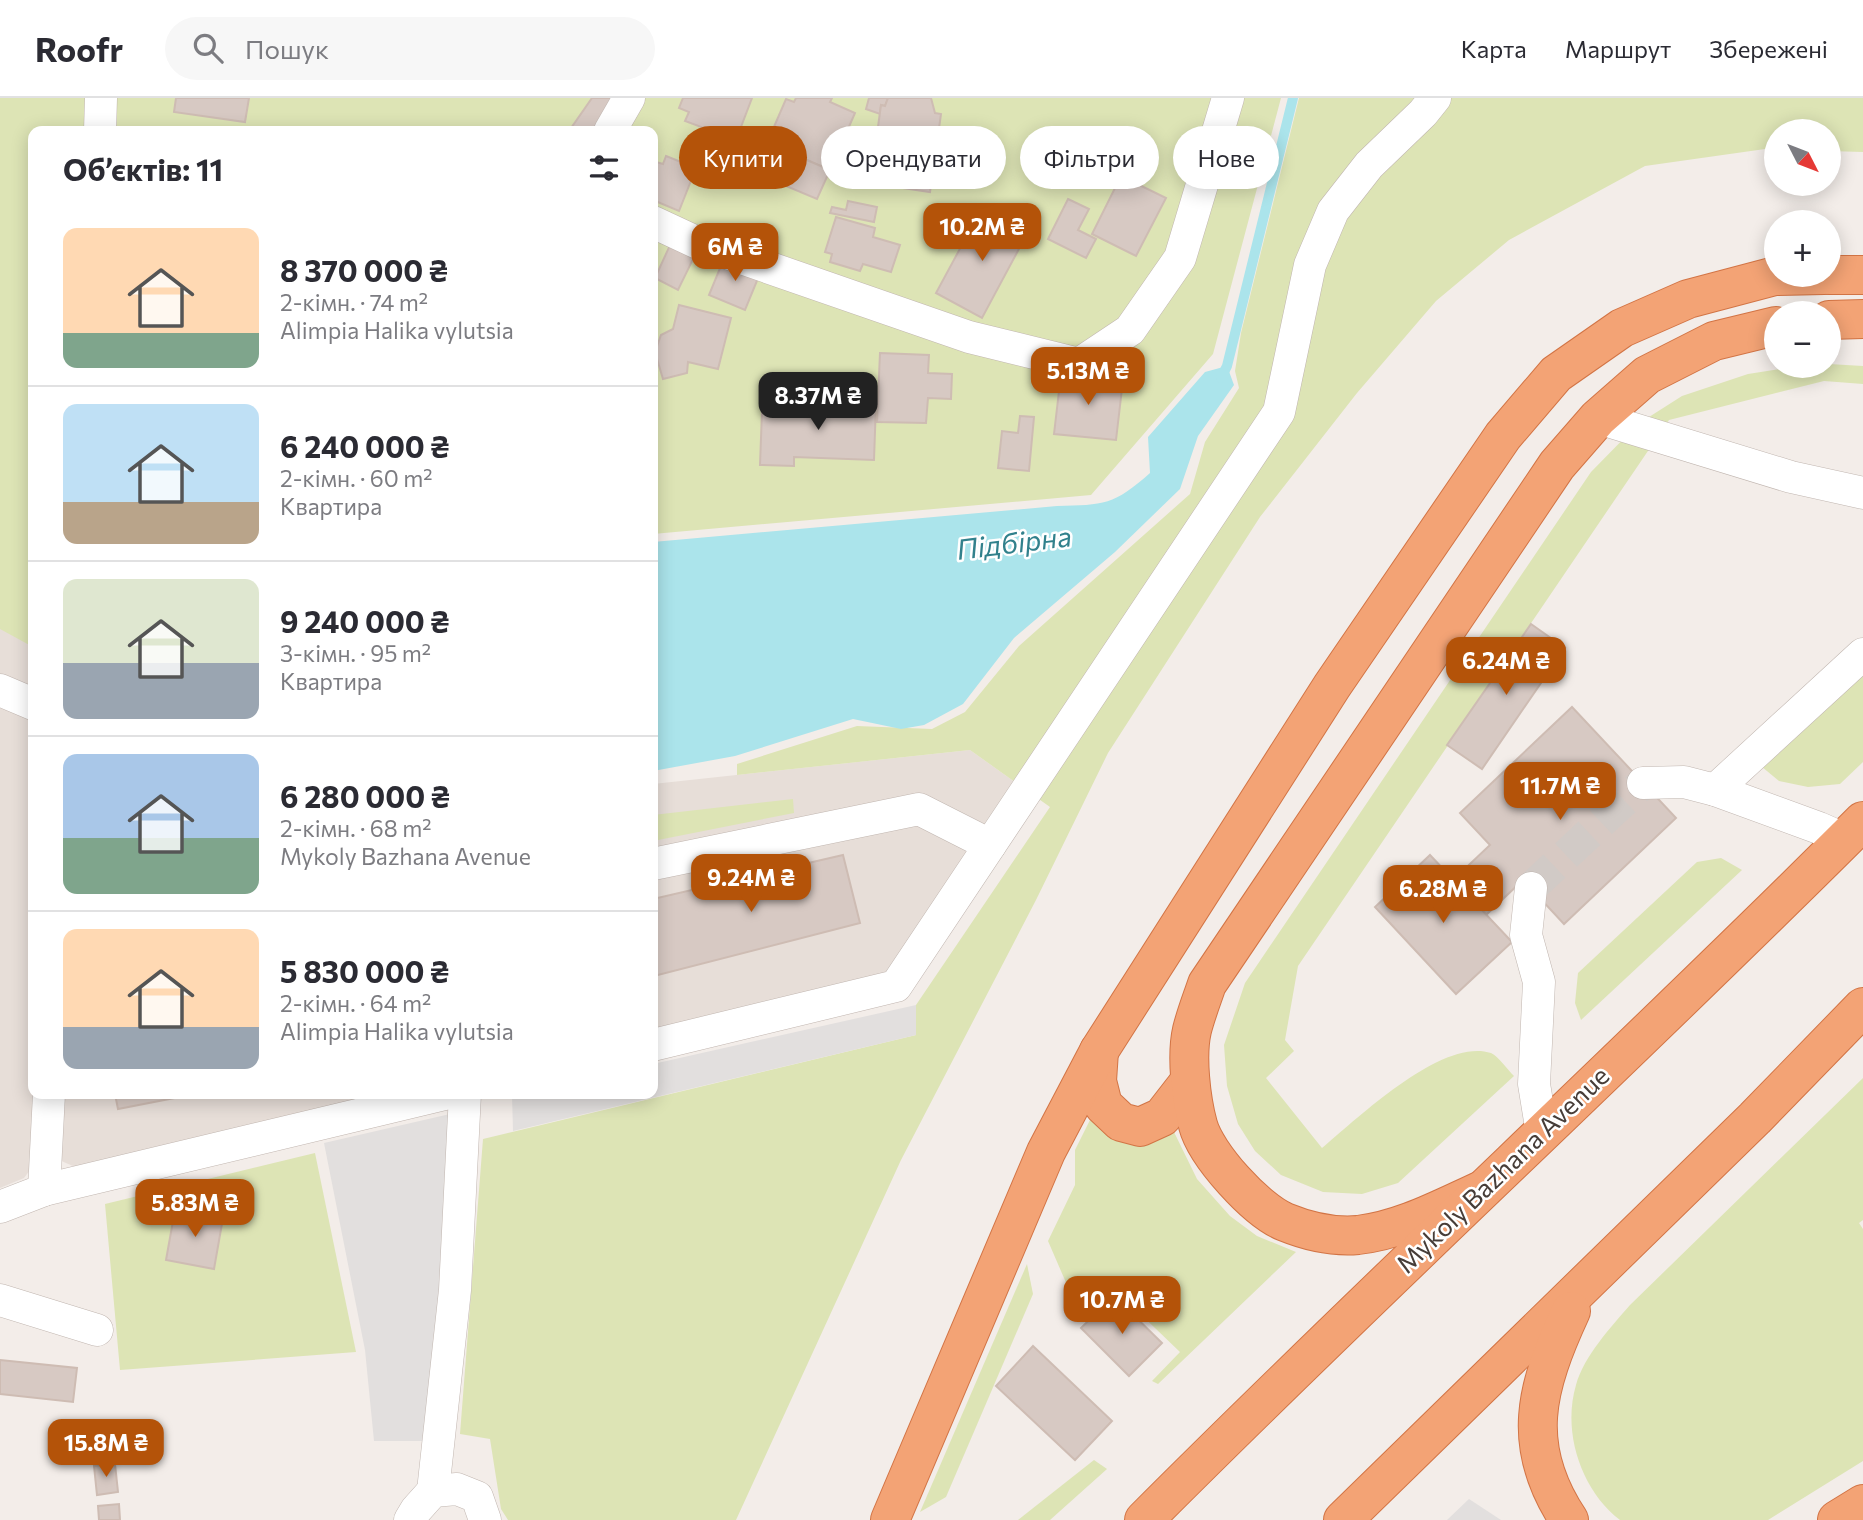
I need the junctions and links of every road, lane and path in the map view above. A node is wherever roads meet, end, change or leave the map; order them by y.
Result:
1 (101, 98) edge
2 (629, 98) edge
3 (1228, 98) edge
4 (1435, 98) edge
5 (100, 126) edge
6 (613, 126) edge
7 (658, 224) edge
8 (1841, 275) edge
9 (1863, 275) edge
10 (1764, 279) edge
11 (1863, 319) edge
12 (1841, 320) edge
13 (1764, 329) edge
14 (1598, 418) junction
15 (1863, 493) edge
16 (1863, 654) edge
17 (0, 690) edge
18 (28, 702) edge
19 (1643, 783) tunnel mouth
20 (1715, 790) junction
21 (1854, 830) edge
22 (990, 845) junction
23 (658, 863) edge
24 (1531, 888) tunnel mouth
25 (1863, 1007) edge
26 (658, 1044) edge
27 (1099, 1051) junction
28 (1190, 1081) junction
29 (49, 1099) edge
30 (424, 1099) edge
31 (465, 1099) edge
32 (1542, 1133) junction
33 (44, 1190) junction
34 (1482, 1190) junction
35 (0, 1207) edge
36 (1581, 1289) junction
37 (0, 1300) edge
38 (97, 1330) dead end
39 (433, 1491) junction
40 (1863, 1504) edge
41 (411, 1520) edge
42 (485, 1520) edge
43 (890, 1520) edge
44 (1144, 1520) edge
45 (1343, 1520) edge
46 (1569, 1520) edge
47 (1837, 1520) edge

1 - 5 street
2 - 6 street
3 - 7 street
4 - 22 street
8 - 9 highway
10 - 27 highway
11 - 12 highway
13 - 14 highway
14 - 15 street
14 - 28 highway
16 - 20 street
17 - 18 street
19 - 20 street
20 - 21 street
21 - 32 highway, Mykoly Bazhana Avenue
22 - 23 street
22 - 26 street
24 - 32 street
25 - 36 highway
27 - 28 highway
27 - 43 highway
28 - 34 highway
29 - 33 street
30 - 33 street
31 - 39 street
32 - 34 highway, Mykoly Bazhana Avenue
33 - 35 street
34 - 44 highway, Mykoly Bazhana Avenue
36 - 45 highway
36 - 46 highway
37 - 38 street
39 - 41 street
39 - 42 street
40 - 47 highway

